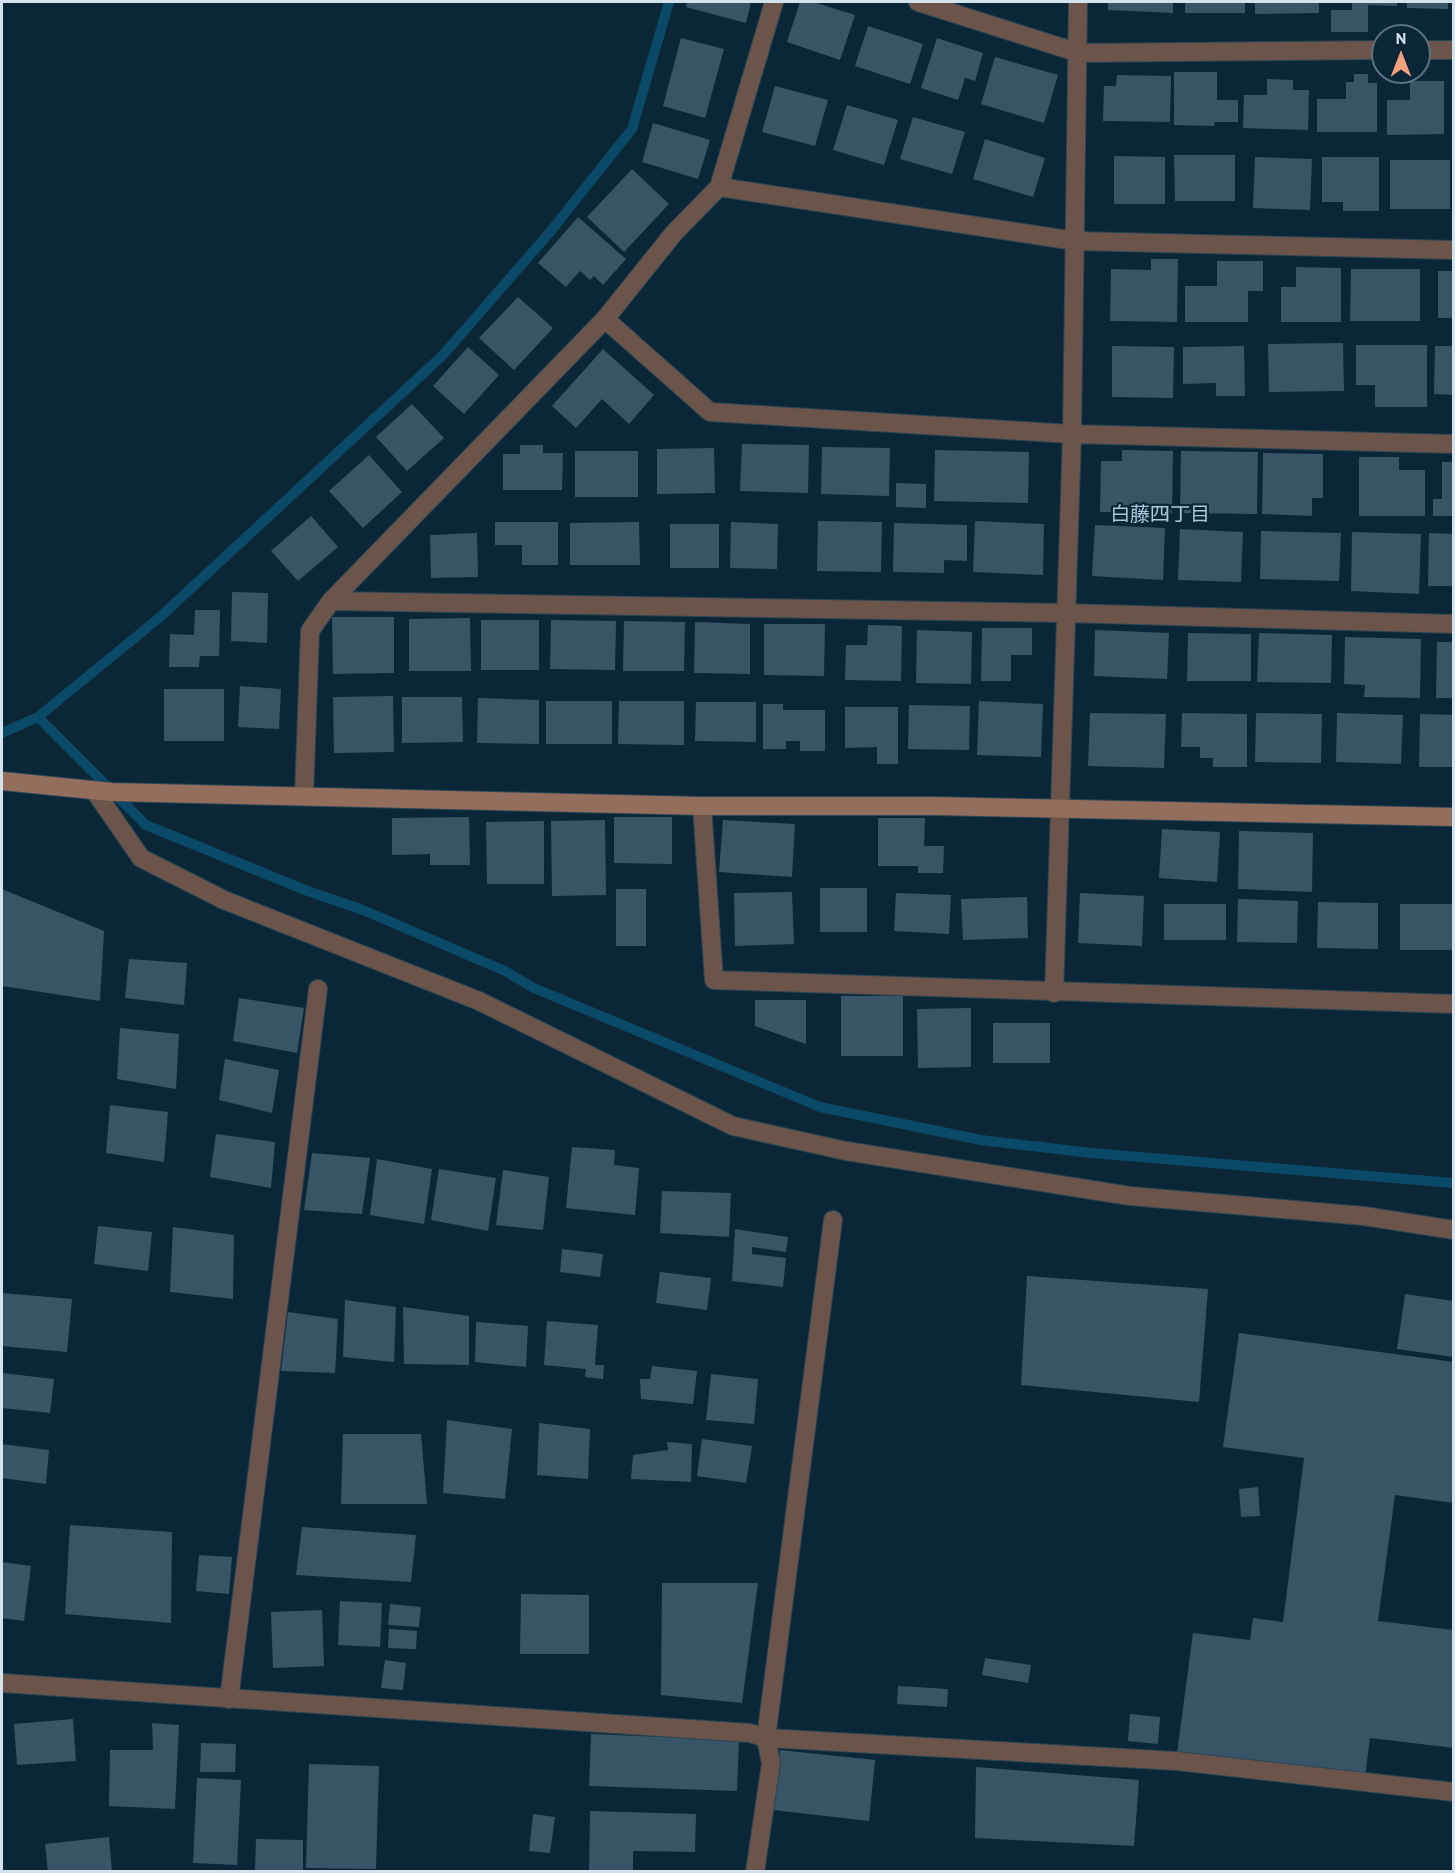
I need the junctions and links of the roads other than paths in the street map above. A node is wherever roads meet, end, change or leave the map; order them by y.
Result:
1 (774, 2) edge
2 (918, 2) edge
3 (1078, 2) edge
4 (1371, 50) edge
5 (1431, 50) edge
6 (1454, 50) edge
7 (1079, 53) junction
8 (719, 187) junction
9 (1075, 241) junction
10 (1454, 250) edge
11 (605, 319) junction
12 (1072, 434) junction
13 (1454, 444) edge
14 (331, 601) junction
15 (1065, 613) junction
16 (1454, 624) edge
17 (2, 781) edge
18 (101, 791) junction
19 (304, 796) junction
20 (702, 806) junction
21 (1060, 809) junction
22 (1454, 817) edge
23 (318, 989) dead end
24 (1054, 993) junction
25 (1454, 1004) edge
26 (833, 1220) dead end
27 (1454, 1230) edge
28 (2, 1683) edge
29 (229, 1699) junction
30 (766, 1738) junction
31 (1454, 1792) edge
32 (754, 1872) edge

1 - 8 street
2 - 7 street
3 - 7 street
4 - 7 street
5 - 6 street
7 - 9 street
8 - 9 street
8 - 11 street
9 - 10 street
9 - 12 street
11 - 12 street
11 - 14 street
12 - 13 street
12 - 15 street
14 - 15 street
14 - 19 street
15 - 16 street
15 - 21 street
17 - 18 street
18 - 19 street
18 - 27 street
19 - 20 street
20 - 21 street
20 - 24 street
21 - 22 street
21 - 24 street
23 - 29 street
24 - 25 street
26 - 30 street
28 - 29 street
29 - 30 street
30 - 31 street
30 - 32 street

